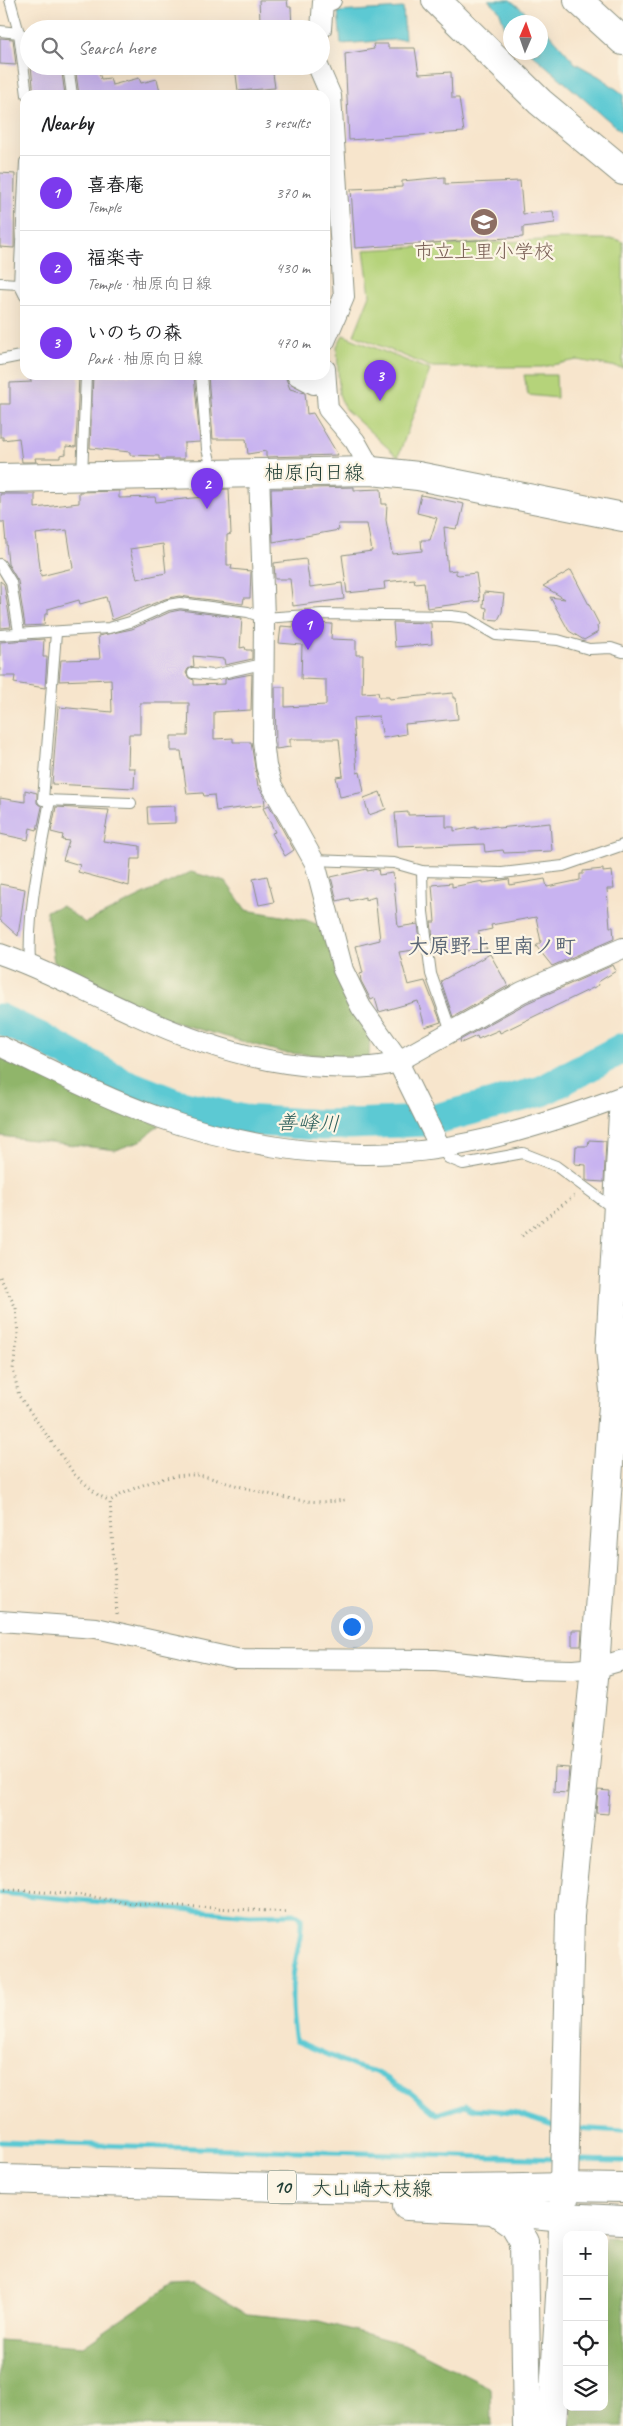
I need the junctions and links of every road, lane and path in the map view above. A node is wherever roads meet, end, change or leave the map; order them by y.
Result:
1 (10, 0) edge
2 (331, 0) edge
3 (436, 0) edge
4 (578, 0) edge
5 (322, 20) edge
6 (0, 31) edge
7 (18, 33) junction
8 (623, 41) edge
9 (20, 47) edge
10 (24, 75) edge
11 (69, 75) edge
12 (322, 75) edge
13 (26, 90) edge
14 (71, 90) edge
15 (328, 90) edge
16 (330, 94) edge
17 (623, 171) edge
18 (20, 264) edge
19 (0, 283) edge
20 (19, 284) joint
21 (330, 330) edge
22 (20, 356) edge
23 (0, 360) edge
24 (86, 380) edge
25 (201, 380) edge
26 (314, 380) edge
27 (372, 471) junction
28 (259, 472) junction
29 (213, 473) junction
30 (82, 476) junction
31 (0, 478) edge
32 (623, 517) edge
33 (0, 564) edge
34 (264, 618) junction
35 (19, 632) junction
36 (56, 633) junction
37 (0, 634) edge
38 (623, 652) edge
39 (262, 664) junction
40 (192, 673) dead end
41 (50, 800) junction
42 (130, 803) dead end
43 (623, 845) edge
44 (313, 860) junction
45 (422, 872) junction
46 (623, 948) edge
47 (0, 954) edge
48 (30, 966) junction
49 (451, 1031) junction
50 (0, 1046) edge
51 (399, 1066) junction
52 (623, 1096) edge
53 (623, 1114) edge
54 (439, 1145) junction
55 (622, 1171) edge
56 (586, 1186) junction
57 (618, 1212) junction
58 (522, 1236) dead end
59 (619, 1257) edge
60 (0, 1277) edge
61 (616, 1348) edge
62 (348, 1499) dead end
63 (110, 1501) junction
64 (0, 1620) edge
65 (118, 1633) junction
66 (623, 1660) edge
67 (595, 1668) junction
68 (0, 1889) edge
69 (288, 1912) dead end
70 (0, 2179) edge
71 (564, 2187) junction
72 (623, 2188) edge
73 (0, 2192) edge
74 (494, 2210) junction
75 (563, 2217) junction
76 (623, 2220) edge
77 (527, 2426) edge
78 (532, 2426) edge
79 (552, 2426) edge

1 - 7 lane
2 - 5 street
3 - 17 main road
4 - 8 main road
6 - 7 lane
7 - 9 lane
10 - 13 lane
11 - 14 lane
12 - 15 street
16 - 21 street
18 - 20 lane
19 - 20 lane
22 - 23 lane
24 - 30 lane
25 - 29 lane
26 - 27 street
27 - 28 main road, 柚原向日線
27 - 32 main road, 柚原向日線
28 - 29 main road, 柚原向日線
28 - 34 street
29 - 30 main road, 柚原向日線
30 - 31 main road, 柚原向日線
33 - 35 lane
34 - 36 lane
34 - 38 lane
34 - 39 street
35 - 36 lane
35 - 37 lane
36 - 41 lane
39 - 40 lane
39 - 44 street
41 - 42 lane
41 - 48 lane
43 - 45 lane
44 - 45 lane
44 - 51 street
45 - 49 lane
46 - 49 street
47 - 48 street
48 - 51 street
49 - 51 street
50 - 54 street
51 - 54 street
52 - 54 street
53 - 55 main road
54 - 56 lane
55 - 57 main road
56 - 57 lane
56 - 58 path
57 - 59 main road
59 - 61 main road
60 - 63 path
61 - 67 main road
62 - 63 path
63 - 65 path
64 - 65 street
65 - 67 street
66 - 67 street
67 - 71 main road
68 - 69 path
70 - 71 main road, 大山崎大枝線 / 10
71 - 72 main road, 大山崎大枝線
71 - 75 main road
73 - 74 main road, 大山崎大枝線 / 10
74 - 75 main road, 大山崎大枝線 / 10
74 - 77 main road
75 - 76 main road, 大山崎大枝線
75 - 78 main road
75 - 79 main road

